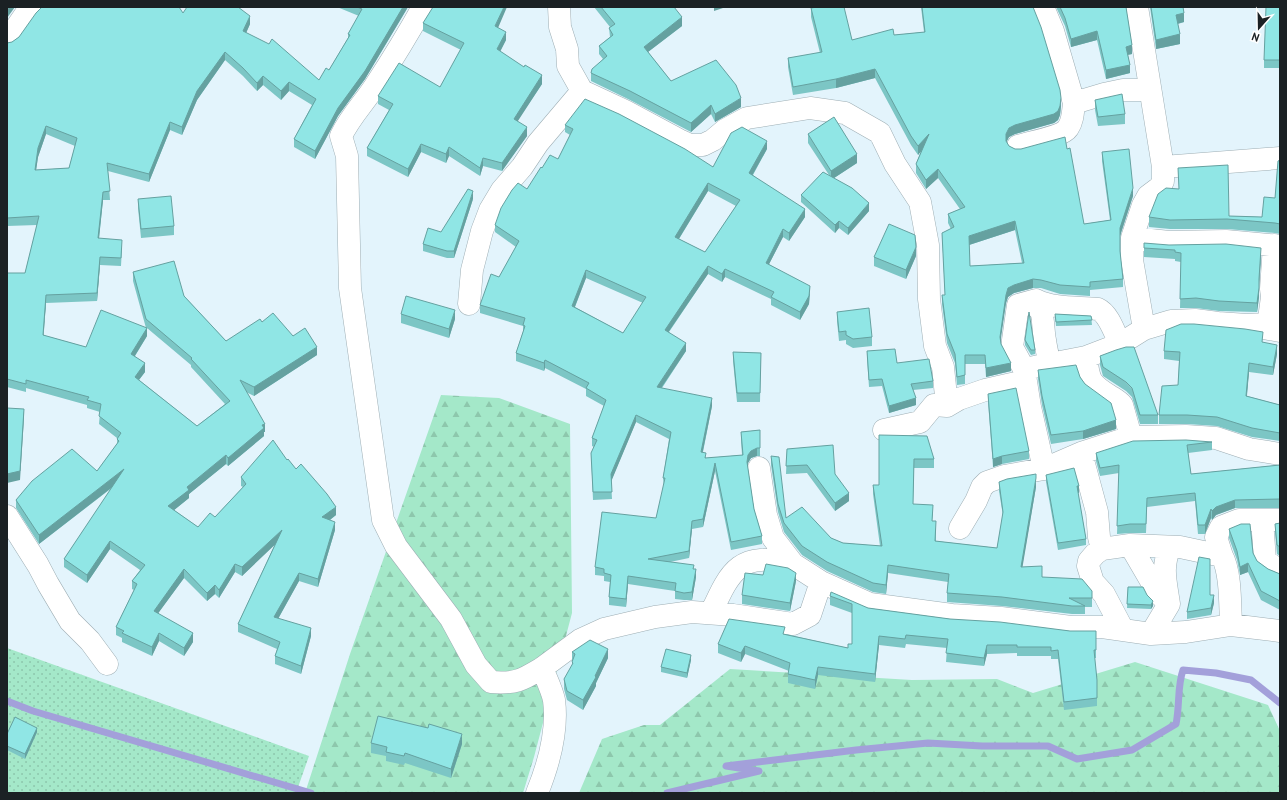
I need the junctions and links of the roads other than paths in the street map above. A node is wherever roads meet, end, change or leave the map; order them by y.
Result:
1 (34, 7) edge
2 (423, 7) edge
3 (558, 7) edge
4 (1043, 7) edge
5 (1137, 7) edge
6 (7, 39) edge
7 (1150, 90) junction
8 (582, 91) junction
9 (1074, 103) junction
10 (1018, 146) dead end
11 (1280, 158) edge
12 (1164, 167) junction
13 (1132, 238) junction
14 (1277, 246) edge
15 (469, 304) dead end
16 (1018, 304) junction
17 (1275, 311) edge
18 (1247, 325) junction
19 (1144, 329) junction
20 (1280, 331) edge
21 (1120, 344) junction
22 (1086, 357) junction
23 (1050, 365) junction
24 (1024, 376) junction
25 (947, 406) junction
26 (884, 430) dead end
27 (1131, 437) junction
28 (1081, 453) junction
29 (1280, 454) edge
30 (759, 468) dead end
31 (1044, 469) junction
32 (7, 516) edge
33 (1271, 520) edge
34 (960, 528) dead end
35 (1130, 546) junction
36 (1162, 547) junction
37 (1102, 549) junction
38 (1222, 556) junction
39 (793, 564) junction
40 (1143, 570) junction
41 (1280, 570) edge
42 (820, 582) junction
43 (1169, 604) junction
44 (711, 613) junction
45 (1231, 625) junction
46 (1123, 630) junction
47 (1280, 631) edge
48 (1151, 634) junction
49 (107, 664) dead end
50 (542, 668) junction
51 (537, 793) edge

1 - 6 street
2 - 50 street
3 - 8 street
4 - 9 street
5 - 7 street
7 - 9 street
7 - 12 street
8 - 15 street
8 - 25 street
9 - 10 street
11 - 12 street
12 - 13 street
13 - 14 street
13 - 19 street
14 - 17 street
16 - 21 street
16 - 23 street
16 - 24 street
17 - 18 street
18 - 19 street
18 - 20 street
19 - 21 street
21 - 22 street
22 - 23 street
22 - 27 street
23 - 24 street
24 - 25 street
24 - 31 street
25 - 26 street
27 - 28 street
27 - 29 street
28 - 31 street
28 - 37 street
30 - 39 street
31 - 34 street
32 - 49 street
33 - 38 street
33 - 41 street
35 - 36 street
35 - 37 street
35 - 40 street
36 - 38 street
36 - 40 street
36 - 43 street
37 - 46 street
38 - 45 street
39 - 42 street
39 - 44 street
40 - 43 street
42 - 44 street
42 - 46 street
43 - 48 street
44 - 50 street
45 - 47 street
45 - 48 street
46 - 48 street
50 - 51 street

